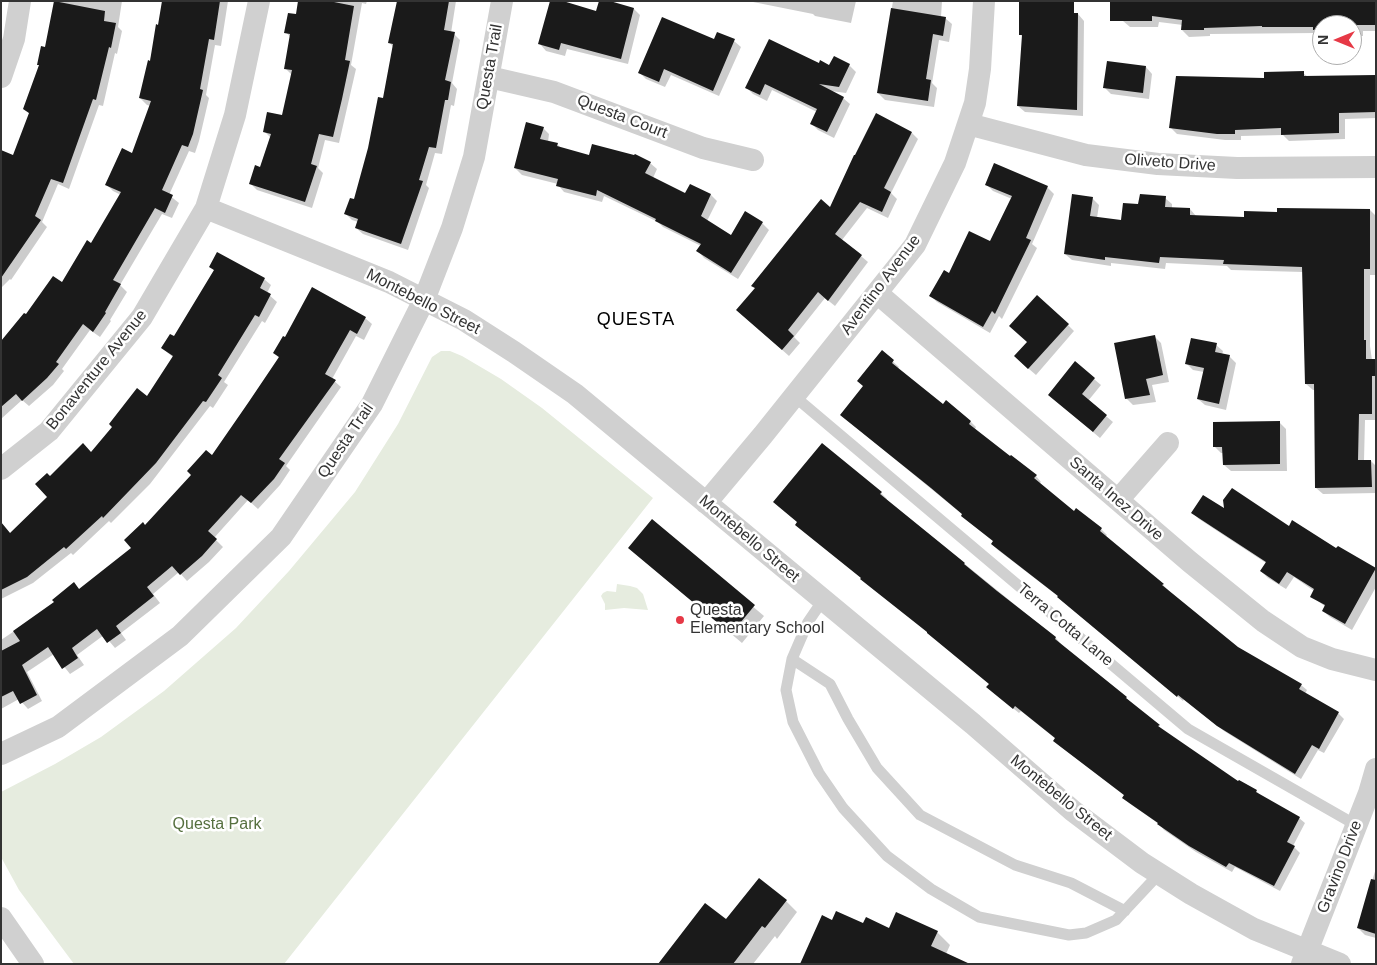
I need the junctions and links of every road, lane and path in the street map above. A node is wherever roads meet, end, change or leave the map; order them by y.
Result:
1 (20, 1) edge
2 (259, 1) edge
3 (502, 1) edge
4 (984, 1) edge
5 (2, 72) edge
6 (489, 77) junction
7 (968, 124) junction
8 (753, 160) dead end
9 (1376, 167) edge
10 (206, 208) junction
11 (877, 293) junction
12 (424, 300) junction
13 (794, 396) junction
14 (1168, 443) dead end
15 (1, 469) edge
16 (1118, 500) junction
17 (706, 502) junction
18 (823, 600) junction
19 (792, 659) junction
20 (1376, 670) edge
21 (1, 754) edge
22 (1376, 769) edge
23 (1356, 825) junction
24 (1158, 874) junction
25 (1125, 911) junction
26 (1, 918) edge
27 (1304, 957) edge
28 (33, 964) edge
29 (1340, 964) edge

1 - 5 street
2 - 10 street, Bonaventure Avenue
3 - 6 street, Questa Trail
4 - 7 street, Aventino Avenue
6 - 8 street, Questa Court
6 - 12 street, Questa Trail
7 - 9 street, Oliveto Drive
7 - 11 street, Aventino Avenue
10 - 12 street, Montebello Street
10 - 15 street, Bonaventure Avenue
11 - 13 street, Aventino Avenue
11 - 16 street, Santa Inez Drive
12 - 17 street, Montebello Street
12 - 21 street, Questa Trail
13 - 17 street, Aventino Avenue
13 - 23 lane, Terra Cotta Lane
14 - 16 street
16 - 20 street, Santa Inez Drive
17 - 18 street, Montebello Street
18 - 19 lane
18 - 24 street, Montebello Street
19 - 25 lane
19 - 25 lane
22 - 23 street, Gravino Drive
23 - 27 street, Gravino Drive
24 - 25 lane
24 - 27 street, Montebello Street
26 - 28 street
27 - 29 street, Montebello Street

